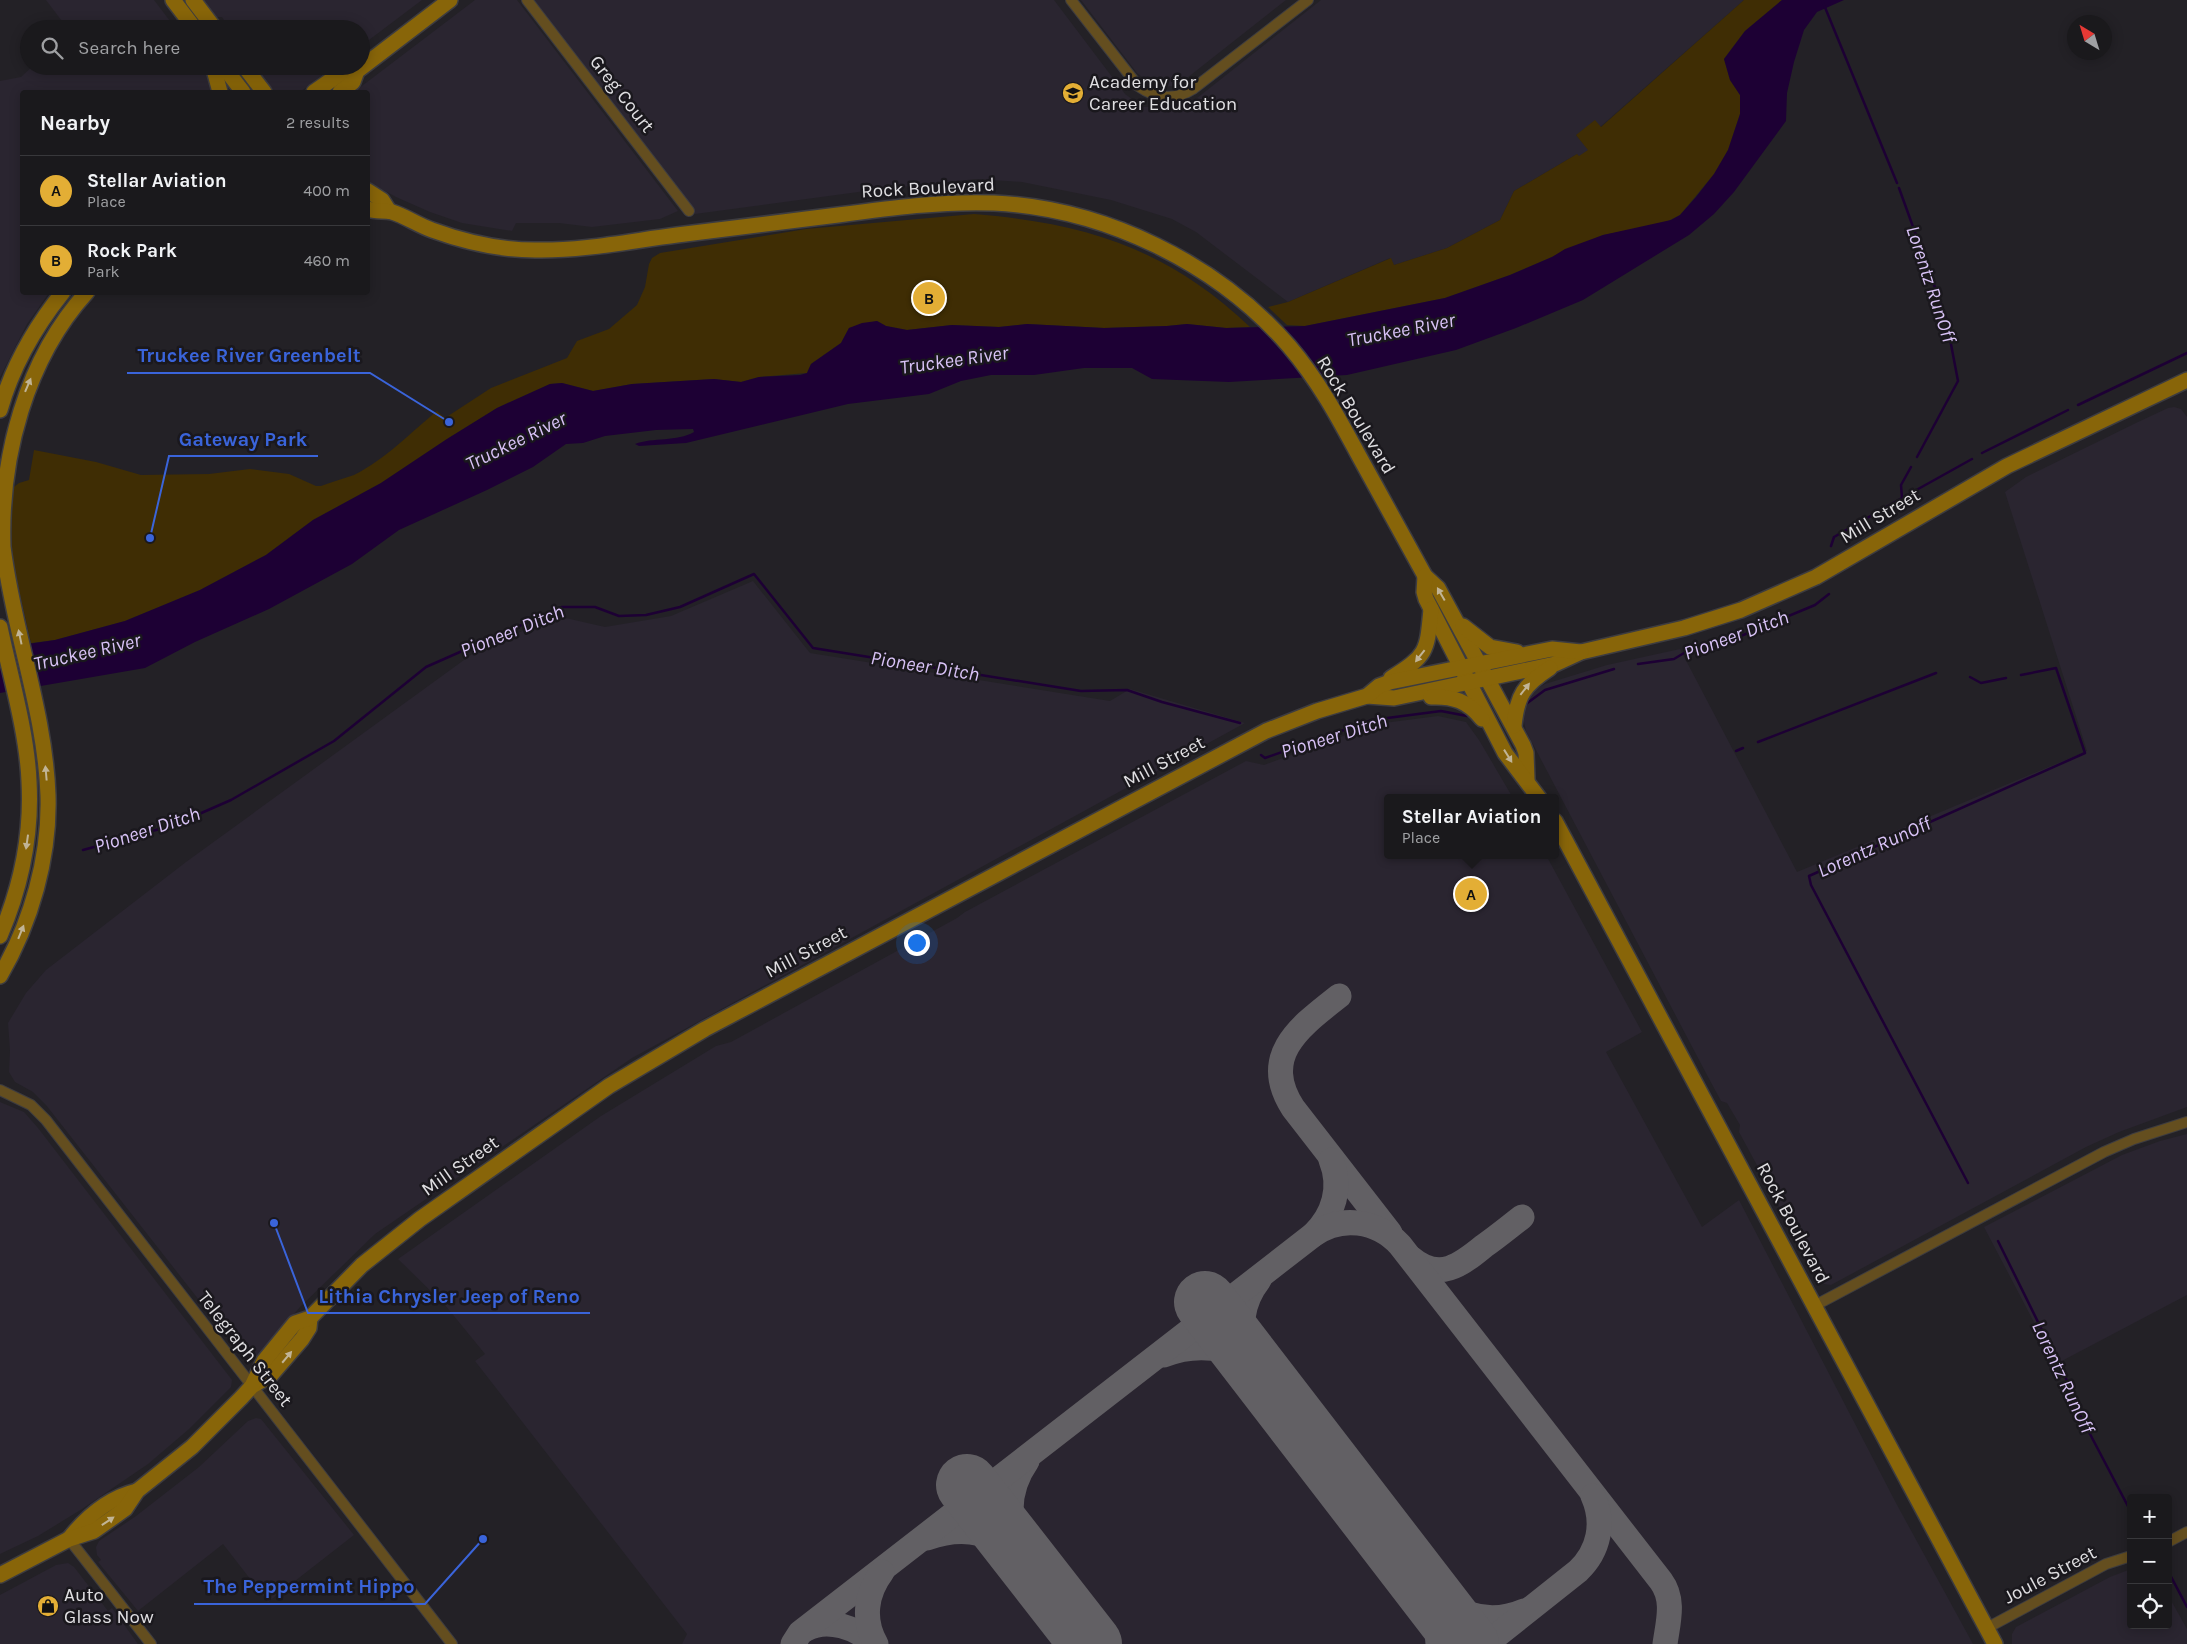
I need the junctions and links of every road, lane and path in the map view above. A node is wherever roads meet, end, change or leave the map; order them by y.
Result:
1 (173, 0) edge
2 (193, 0) edge
3 (450, 0) edge
4 (527, 0) edge
5 (1071, 0) edge
6 (1308, 0) edge
7 (188, 20) edge
8 (208, 20) edge
9 (370, 61) edge
10 (215, 75) edge
11 (230, 75) edge
12 (251, 75) edge
13 (338, 75) edge
14 (356, 75) edge
15 (219, 90) edge
16 (242, 90) edge
17 (262, 90) edge
18 (317, 90) edge
19 (343, 90) edge
20 (370, 192) edge
21 (370, 210) edge
22 (389, 211) junction
23 (689, 211) dead end
24 (61, 295) edge
25 (77, 295) edge
26 (85, 295) edge
27 (65, 319) junction
28 (2186, 382) edge
29 (0, 410) edge
30 (1426, 576) junction
31 (1431, 609) junction
32 (1453, 616) junction
33 (0, 627) edge
34 (1581, 652) junction
35 (1531, 653) junction
36 (1480, 663) junction
37 (1555, 664) junction
38 (1461, 667) junction
39 (1488, 679) junction
40 (1469, 682) junction
41 (1379, 686) junction
42 (1367, 696) junction
43 (1394, 698) junction
44 (1514, 726) junction
45 (1497, 737) junction
46 (1526, 779) junction
47 (1536, 794) edge
48 (1559, 828) edge
49 (0, 936) edge
50 (0, 976) edge
51 (0, 1090) edge
52 (2187, 1122) edge
53 (1814, 1306) junction
54 (252, 1386) junction
55 (2187, 1532) edge
56 (69, 1539) junction
57 (2172, 1540) edge
58 (2127, 1557) edge
59 (0, 1575) edge
60 (1987, 1628) junction
61 (151, 1644) edge
62 (452, 1644) edge
63 (1995, 1644) edge

1 - 7 main road
2 - 8 main road
3 - 9 main road
4 - 23 street, Greg Court
5 - 6 street
10 - 15 main road
11 - 16 main road
12 - 17 main road
13 - 18 main road
14 - 19 main road
20 - 22 main road, Rock Boulevard
21 - 22 main road, Rock Boulevard
22 - 30 main road, Rock Boulevard
24 - 29 main road
25 - 27 main road
26 - 27 main road
50 -> 27 main road
28 - 34 main road, Mill Street
30 - 31 main road, Rock Boulevard
32 -> 30 main road, Rock Boulevard
31 - 38 main road, Rock Boulevard
31 -> 41 main road
32 - 35 main road
32 - 36 main road, Rock Boulevard
33 -> 49 main road
34 - 35 main road, Mill Street
34 - 37 main road, Mill Street
35 - 36 main road, Mill Street
36 - 38 main road, Mill Street
36 - 39 main road, Rock Boulevard
37 - 39 main road, Mill Street
44 -> 37 main road
38 - 40 main road, Rock Boulevard
38 - 41 main road, Mill Street
39 - 40 main road, Mill Street
39 - 44 main road, Rock Boulevard
40 - 43 main road, Mill Street
40 - 45 main road, Rock Boulevard
41 - 42 main road, Mill Street
42 - 43 main road, Mill Street
42 - 54 main road, Mill Street
43 - 45 main road
44 - 46 main road, Rock Boulevard
45 -> 46 main road, Rock Boulevard
46 - 47 main road, Rock Boulevard
48 - 53 main road, Rock Boulevard
51 - 54 street, Telegraph Street
52 - 53 street
53 - 60 main road, Rock Boulevard
54 - 56 main road, Mill Street
54 - 62 street, Telegraph Street
55 - 57 street
56 - 59 main road, Mill Street
56 - 61 street
58 - 60 street, Joule Street
60 - 63 main road, Rock Boulevard

